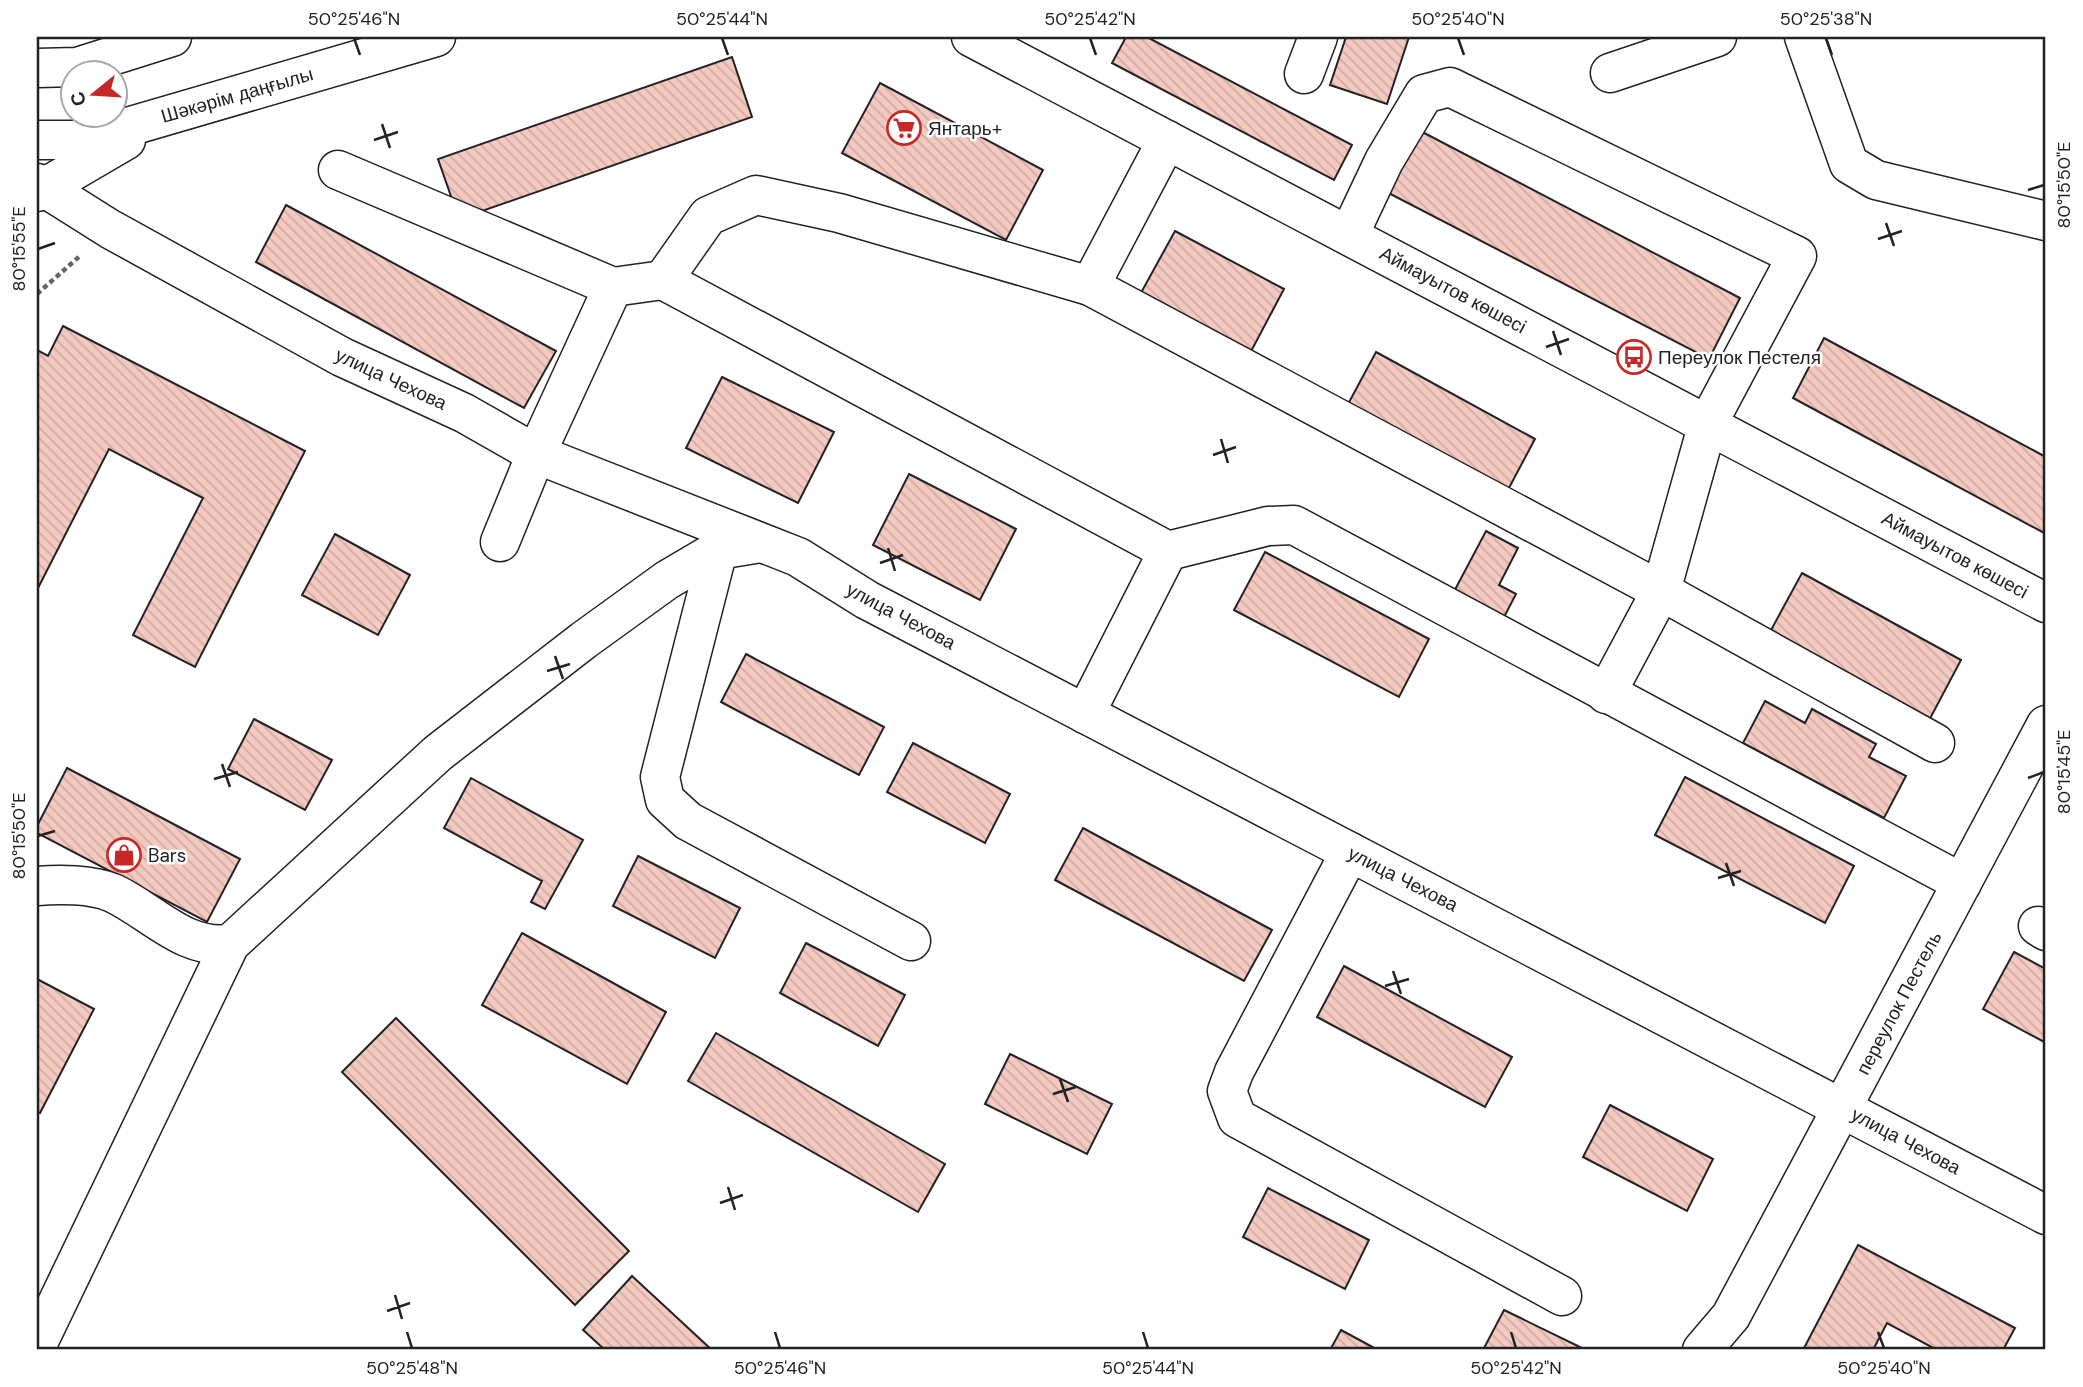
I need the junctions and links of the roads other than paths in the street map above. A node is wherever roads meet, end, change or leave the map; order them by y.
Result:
1 (172, 37) edge
2 (436, 37) edge
3 (971, 37) edge
4 (1318, 37) edge
5 (1717, 37) edge
6 (1804, 37) edge
7 (37, 68) edge
8 (1304, 74) dead end
9 (1611, 74) dead end
10 (171, 114) junction
11 (37, 140) edge
12 (1167, 140) junction
13 (338, 170) dead end
14 (39, 188) edge
15 (2046, 221) edge
16 (1349, 235) junction
17 (663, 280) junction
18 (1090, 286) junction
19 (613, 287) junction
20 (1708, 423) junction
21 (536, 454) junction
22 (500, 542) dead end
23 (761, 543) junction
24 (718, 551) junction
25 (1168, 551) junction
26 (1661, 591) junction
27 (2046, 603) edge
28 (1606, 694) junction
29 (1085, 714) junction
30 (2046, 725) edge
31 (1935, 743) dead end
32 (1350, 852) junction
33 (1962, 883) junction
34 (37, 886) edge
35 (911, 941) dead end
36 (230, 944) junction
37 (1844, 1108) junction
38 (2046, 1215) edge
39 (1562, 1296) dead end
40 (37, 1345) edge
41 (1702, 1350) edge

1 - 7 street
2 - 10 street, Шәкәрім даңғылы
3 - 12 street, Аймауытов көшесі
4 - 8 street
5 - 9 street
6 - 15 street
10 - 11 street, Шәкәрім даңғылы
10 - 14 street
12 - 16 street, Аймауытов көшесі
12 - 18 street
13 - 19 street
14 - 21 street, улица Чехова
16 - 20 street, Аймауытов көшесі
16 - 20 street
17 - 18 street
17 - 19 street
17 - 25 street
18 - 26 street
19 - 21 street
20 - 26 street
20 - 27 street, Аймауытов көшесі
21 - 22 street
21 - 23 street, улица Чехова
23 - 24 street
23 - 29 street, улица Чехова
24 - 35 street
24 - 36 street
25 - 28 street
25 - 29 street
26 - 28 street
26 - 31 street
28 - 33 street
29 - 32 street, улица Чехова
30 - 33 street, переулок Пестель
32 - 37 street, улица Чехова
32 - 39 street
33 - 37 street, переулок Пестель
34 - 36 street
36 - 40 street
37 - 38 street, улица Чехова
37 - 41 street, переулок Пестель

